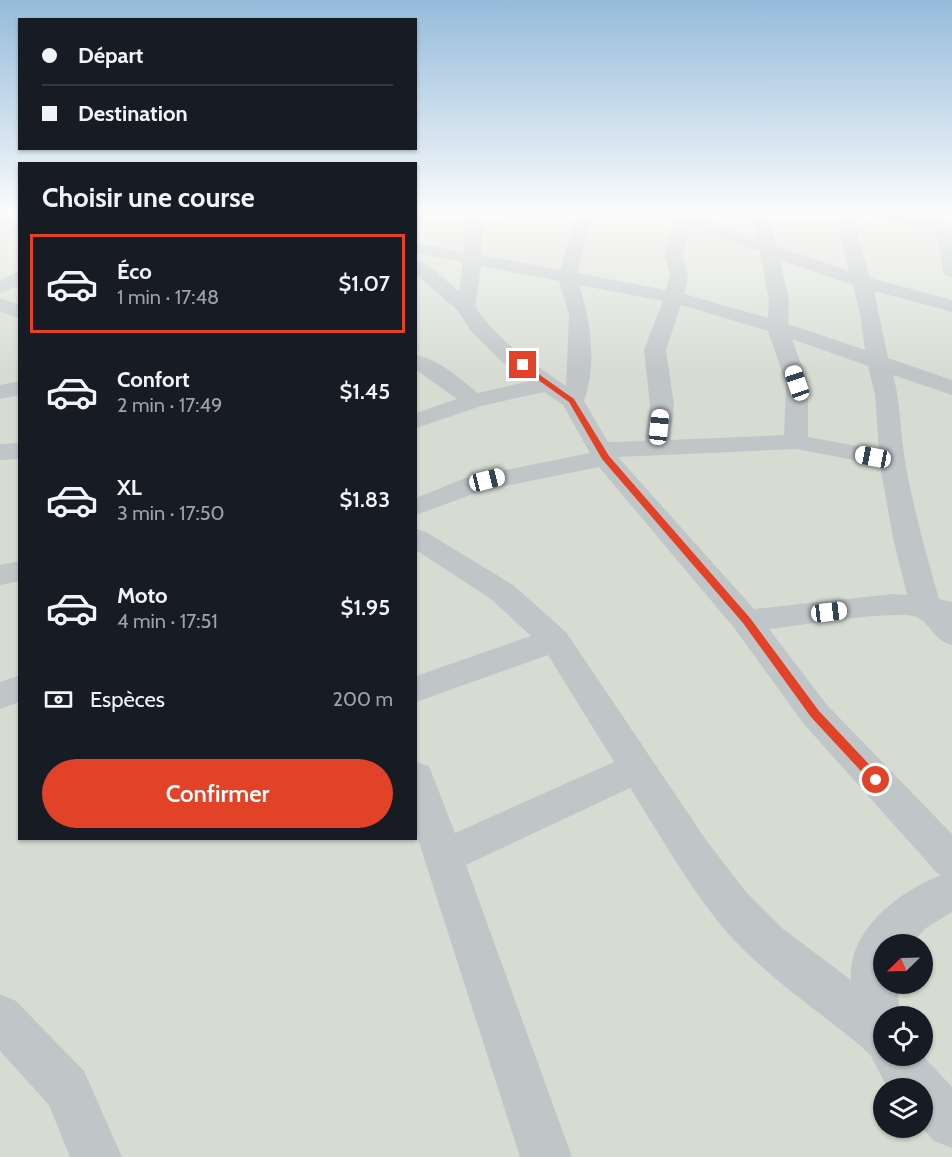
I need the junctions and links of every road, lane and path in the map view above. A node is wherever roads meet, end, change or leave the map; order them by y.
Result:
1 (471, 265) edge
2 (508, 265) edge
3 (570, 265) edge
4 (676, 265) edge
5 (773, 265) edge
6 (815, 265) edge
7 (856, 265) edge
8 (417, 266) edge
9 (567, 276) junction
10 (18, 277) edge
11 (860, 281) junction
12 (0, 287) edge
13 (674, 297) junction
14 (0, 304) edge
15 (465, 306) junction
16 (952, 306) edge
17 (18, 312) edge
18 (777, 327) junction
19 (417, 362) edge
20 (878, 363) junction
21 (18, 388) edge
22 (952, 388) edge
23 (0, 392) edge
24 (560, 393) junction
25 (474, 401) junction
26 (417, 421) edge
27 (796, 442) junction
28 (657, 448) junction
29 (18, 451) edge
30 (0, 452) edge
31 (604, 454) junction
32 (892, 460) junction
33 (417, 507) edge
34 (417, 539) edge
35 (18, 571) edge
36 (0, 575) edge
37 (939, 609) edge
38 (746, 621) junction
39 (952, 634) edge
40 (555, 640) junction
41 (18, 689) edge
42 (417, 689) edge
43 (0, 696) edge
44 (637, 768) junction
45 (417, 780) edge
46 (443, 857) junction
47 (952, 861) edge
48 (952, 890) edge
49 (879, 1006) edge
50 (0, 1017) edge
51 (873, 1031) edge
52 (933, 1103) edge
53 (952, 1124) edge
54 (96, 1157) edge
55 (546, 1157) edge

1 - 15 street
2 - 9 street
3 - 9 street
4 - 13 street
5 - 18 street
6 - 11 street
7 - 11 street
8 - 15 street
9 - 13 street
9 - 24 street
10 - 12 street
11 - 16 street
11 - 20 street
13 - 18 street
13 - 28 street
14 - 17 street
15 - 24 street
18 - 20 street
18 - 27 street
19 - 25 street
20 - 22 street
20 - 32 street
21 - 23 street
24 - 25 street
24 - 31 street
25 - 26 street
27 - 28 street
27 - 32 street
28 - 31 street
29 - 30 street
31 - 33 street
31 - 38 street
32 - 37 street
34 - 40 street
35 - 36 street
37 - 38 street
37 - 39 street
38 - 47 street
40 - 42 street
40 - 44 street
41 - 43 street
44 - 46 street
44 - 51 street
45 - 46 street
46 - 55 street
48 - 49 street
50 - 54 street
52 - 53 street

